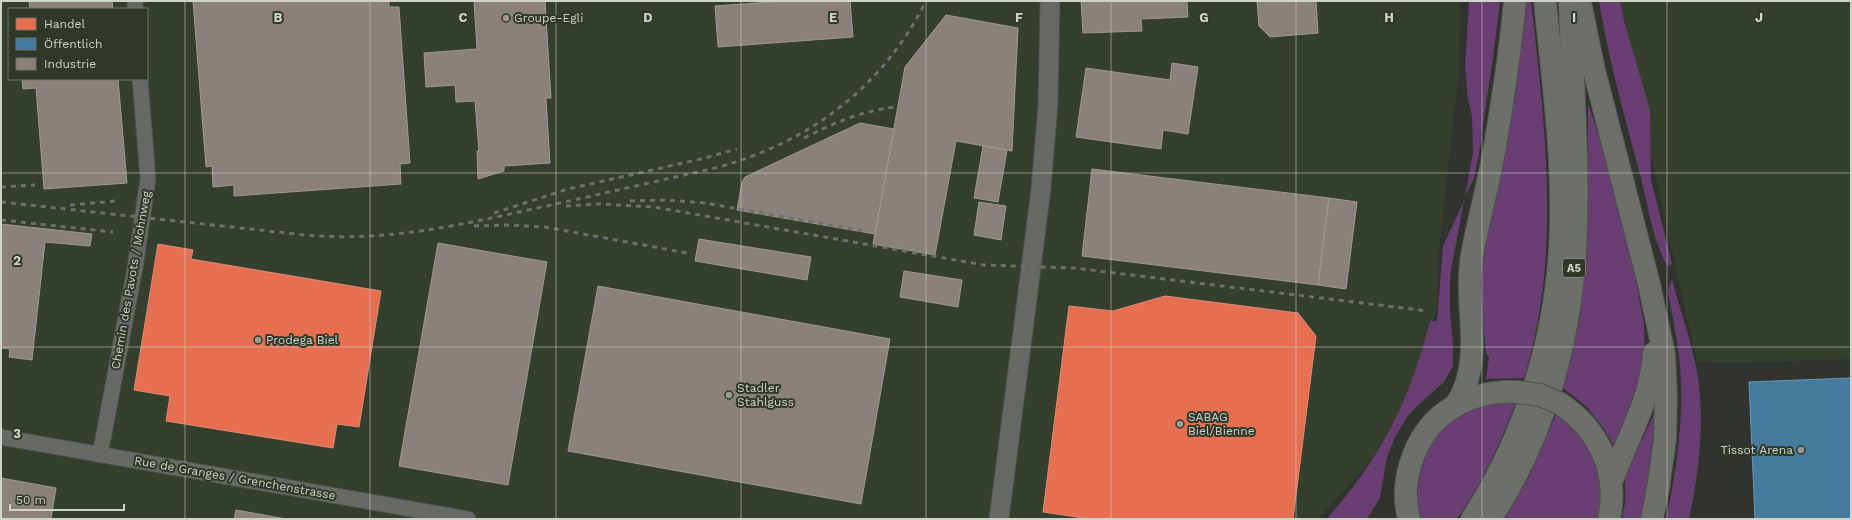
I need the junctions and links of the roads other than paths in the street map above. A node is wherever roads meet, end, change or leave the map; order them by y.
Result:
1 (1050, 1) edge
2 (1515, 1) edge
3 (1545, 1) edge
4 (1570, 1) edge
5 (1580, 1) edge
6 (140, 80) edge
7 (1649, 284) junction
8 (1456, 406) junction
9 (1, 437) edge
10 (100, 455) junction
11 (1612, 480) junction
12 (1407, 509) edge
13 (468, 519) edge
14 (999, 519) edge
15 (1392, 519) edge
16 (1472, 519) edge
17 (1490, 519) edge
18 (1609, 519) edge
19 (1652, 519) edge

1 - 14 main road
2 - 8 highway
3 - 16 highway, A5
4 - 17 highway, A5
5 - 7 highway
6 - 10 street, Chemin des Pavots / Mohnweg
7 - 11 highway
7 - 19 highway
8 - 11 highway, bridge
8 - 12 highway
9 - 10 street, Rue de Granges / Grenchenstrasse
10 - 13 street, Rue de Granges / Grenchenstrasse
11 - 18 highway
12 - 15 highway

